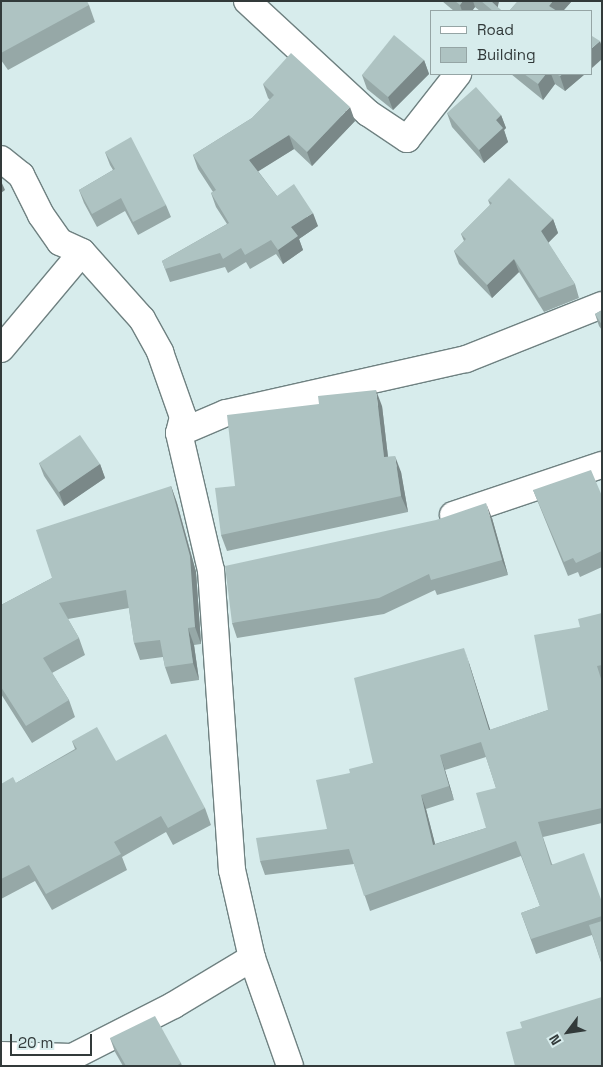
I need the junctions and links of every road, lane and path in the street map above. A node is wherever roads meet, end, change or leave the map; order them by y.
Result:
1 (247, 1) edge
2 (457, 75) edge
3 (1, 159) edge
4 (82, 252) junction
5 (602, 305) edge
6 (1, 349) edge
7 (179, 433) junction
8 (602, 464) edge
9 (428, 523) edge
10 (240, 564) edge
11 (211, 570) junction
12 (252, 958) junction
13 (1, 1055) edge
14 (290, 1066) edge

1 - 2 street
3 - 4 street
4 - 6 street
4 - 7 street
5 - 7 street
7 - 11 street
8 - 9 street
10 - 11 street
11 - 12 street
12 - 13 street
12 - 14 street

